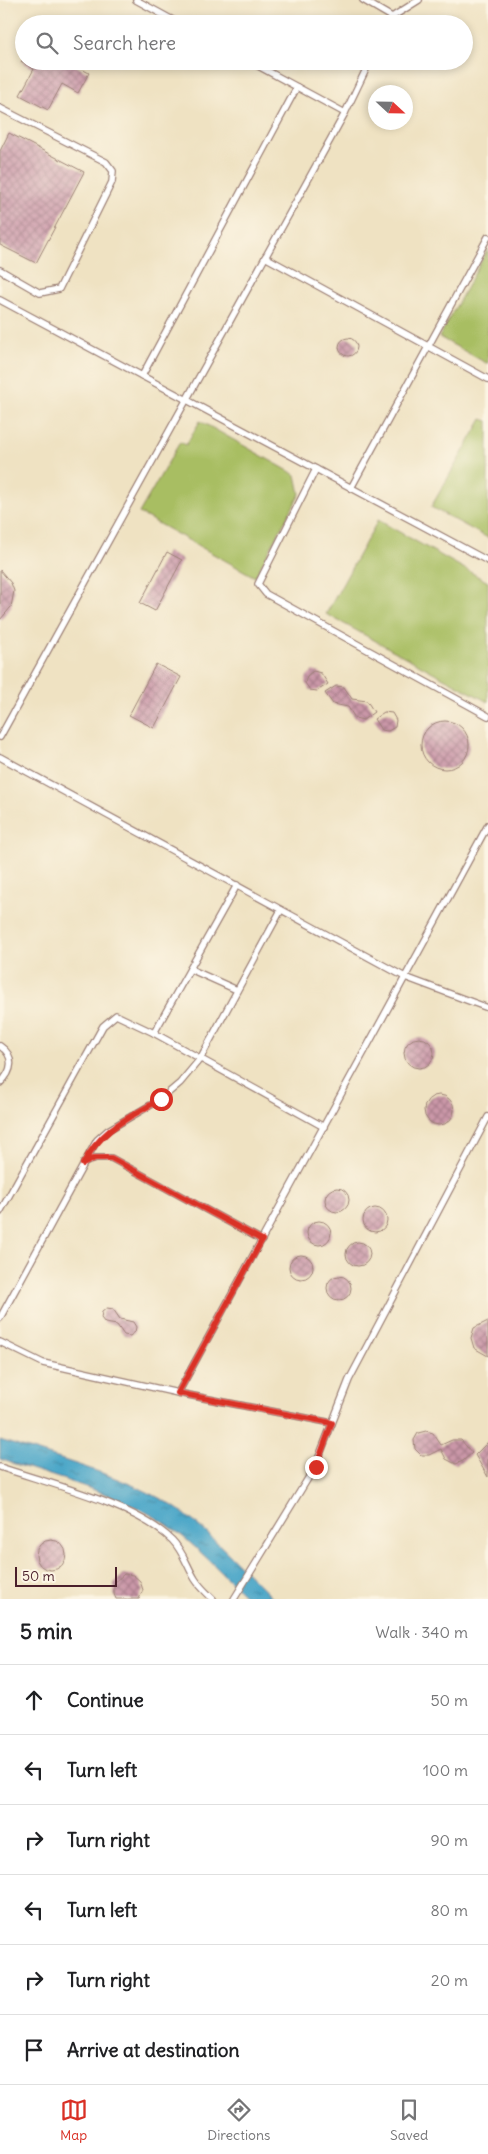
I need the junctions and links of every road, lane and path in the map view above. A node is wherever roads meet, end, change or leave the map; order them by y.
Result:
1 (136, 0) edge
2 (363, 0) edge
3 (420, 0) edge
4 (164, 15) edge
5 (390, 15) edge
6 (394, 15) edge
7 (266, 70) edge
8 (366, 70) edge
9 (298, 87) junction
10 (0, 108) edge
11 (345, 113) junction
12 (488, 237) edge
13 (265, 257) junction
14 (0, 270) edge
15 (0, 300) edge
16 (428, 346) junction
17 (142, 376) junction
18 (488, 379) edge
19 (186, 400) junction
20 (316, 469) junction
21 (351, 488) junction
22 (488, 561) edge
23 (488, 716) edge
24 (0, 737) edge
25 (0, 757) edge
26 (488, 826) edge
27 (237, 886) junction
28 (281, 910) junction
29 (190, 969) junction
30 (405, 977) junction
31 (237, 990) junction
32 (488, 1008) edge
33 (154, 1033) junction
34 (0, 1046) edge
35 (200, 1059) junction
36 (0, 1083) edge
37 (488, 1117) edge
38 (324, 1127) junction
39 (83, 1164) junction
40 (0, 1212) edge
41 (262, 1240) junction
42 (0, 1318) edge
43 (0, 1342) edge
44 (178, 1393) junction
45 (332, 1423) junction
46 (0, 1467) edge
47 (213, 1599) edge
48 (234, 1599) edge

1 - 4 lane
2 - 5 lane
3 - 6 lane
7 - 9 lane
8 - 11 lane
9 - 11 lane
9 - 17 lane
10 - 14 lane
11 - 13 lane
12 - 16 lane
13 - 16 lane
13 - 19 lane
15 - 17 lane
16 - 18 lane
16 - 21 lane
17 - 19 lane
19 - 20 lane
19 - 24 lane
20 - 21 lane
20 - 23 lane
21 - 22 lane
25 - 27 lane
26 - 30 lane
27 - 28 lane
27 - 29 lane
28 - 30 lane
28 - 31 lane
29 - 31 lane
29 - 33 lane
30 - 32 lane
30 - 38 lane
31 - 35 lane
33 - 35 lane
33 - 40 lane
34 - 36 lane
35 - 38 lane
35 - 39 lane
37 - 45 lane
38 - 41 lane
39 - 41 lane
39 - 42 lane
41 - 44 lane
43 - 44 lane
44 - 45 lane
45 - 48 lane
46 - 47 lane

